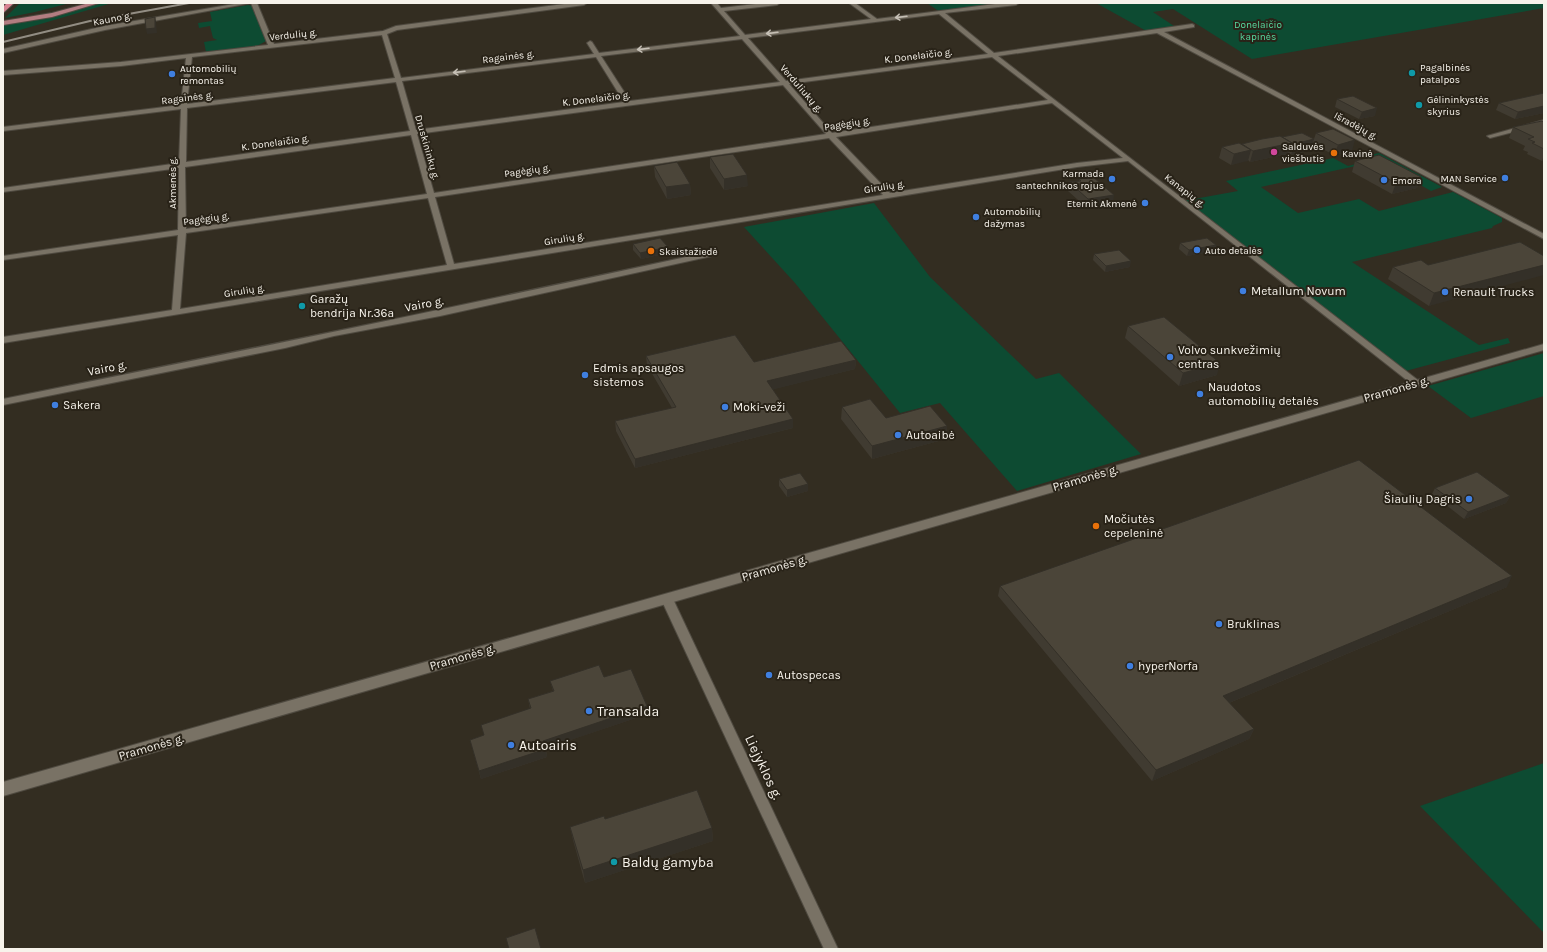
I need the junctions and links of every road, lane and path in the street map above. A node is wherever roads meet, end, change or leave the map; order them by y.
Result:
1 (10, 3) edge
2 (74, 3) edge
3 (96, 3) edge
4 (249, 3) edge
5 (254, 3) edge
6 (583, 3) edge
7 (714, 3) edge
8 (777, 3) edge
9 (852, 3) edge
10 (1016, 3) edge
11 (720, 10) junction
12 (3, 11) edge
13 (940, 12) junction
14 (3, 19) edge
15 (874, 20) junction
16 (3, 23) edge
17 (1192, 26) dead end
18 (1158, 31) junction
19 (384, 33) junction
20 (744, 36) junction
21 (590, 43) dead end
22 (272, 45) junction
23 (3, 51) edge
24 (597, 55) junction
25 (993, 55) junction
26 (189, 56) junction
27 (3, 73) edge
28 (399, 80) junction
29 (784, 83) junction
30 (1054, 101) junction
31 (628, 104) junction
32 (184, 107) junction
33 (1544, 122) edge
34 (3, 129) edge
35 (413, 133) junction
36 (830, 135) junction
37 (1490, 136) dead end
38 (1129, 159) junction
39 (182, 165) junction
40 (3, 190) edge
41 (431, 195) junction
42 (888, 196) junction
43 (182, 232) junction
44 (1544, 237) edge
45 (709, 254) dead end
46 (3, 258) edge
47 (451, 267) junction
48 (176, 311) junction
49 (3, 340) edge
50 (1544, 347) edge
51 (1416, 383) junction
52 (3, 402) edge
53 (666, 599) junction
54 (3, 789) edge
55 (831, 949) edge

1 - 12 highway
2 - 14 main road
3 - 16 main road
4 - 23 street, Kauno g.
5 - 22 street
6 - 19 street, Verdulių g.
7 - 11 street, Verduliukų g.
8 - 11 street
9 - 15 street
10 - 13 street, Ragainės g.
11 - 20 street, Verduliukų g.
13 -> 15 street, Ragainės g.
13 - 25 street, Kanapių g.
15 -> 20 street, Ragainės g.
17 - 18 street, K. Donelaičio g.
18 - 25 street, K. Donelaičio g.
18 - 44 street, Išradėjų g.
19 - 22 street, Verdulių g.
19 - 28 street, Druskininkų g.
20 -> 24 street, Ragainės g.
20 - 29 street, Verduliukų g.
21 - 24 street
22 - 26 street, Verdulių g.
24 -> 28 street, Ragainės g.
24 - 31 street
25 - 29 street, K. Donelaičio g.
25 - 30 street, Kanapių g.
26 - 27 street, Verdulių g.
26 - 32 street, Akmenės g.
28 - 32 street, Ragainės g.
28 - 35 street, Druskininkų g.
29 - 31 street, K. Donelaičio g.
29 - 36 street, Verduliukų g.
30 - 36 street, Pagėgių g.
30 - 38 street, Kanapių g.
31 - 35 street, K. Donelaičio g.
32 - 34 street, Ragainės g.
32 - 39 street, Akmenės g.
33 - 37 street
35 - 39 street, K. Donelaičio g.
35 - 41 street, Druskininkų g.
36 - 41 street, Pagėgių g.
36 - 42 street, Verduliukų g.
38 - 42 street, Girulių g.
38 - 51 street, Kanapių g.
39 - 40 street, K. Donelaičio g.
39 - 43 street, Akmenės g.
41 - 43 street, Pagėgių g.
41 - 47 street, Druskininkų g.
42 - 47 street, Girulių g.
43 - 46 street, Pagėgių g.
43 - 48 street, Akmenės g.
45 - 52 street, Vairo g.
47 - 48 street, Girulių g.
48 - 49 street, Girulių g.
50 - 51 main road, Pramonės g.
51 - 53 main road, Pramonės g.
53 - 54 main road, Pramonės g.
53 - 55 street, Liejyklos g.

